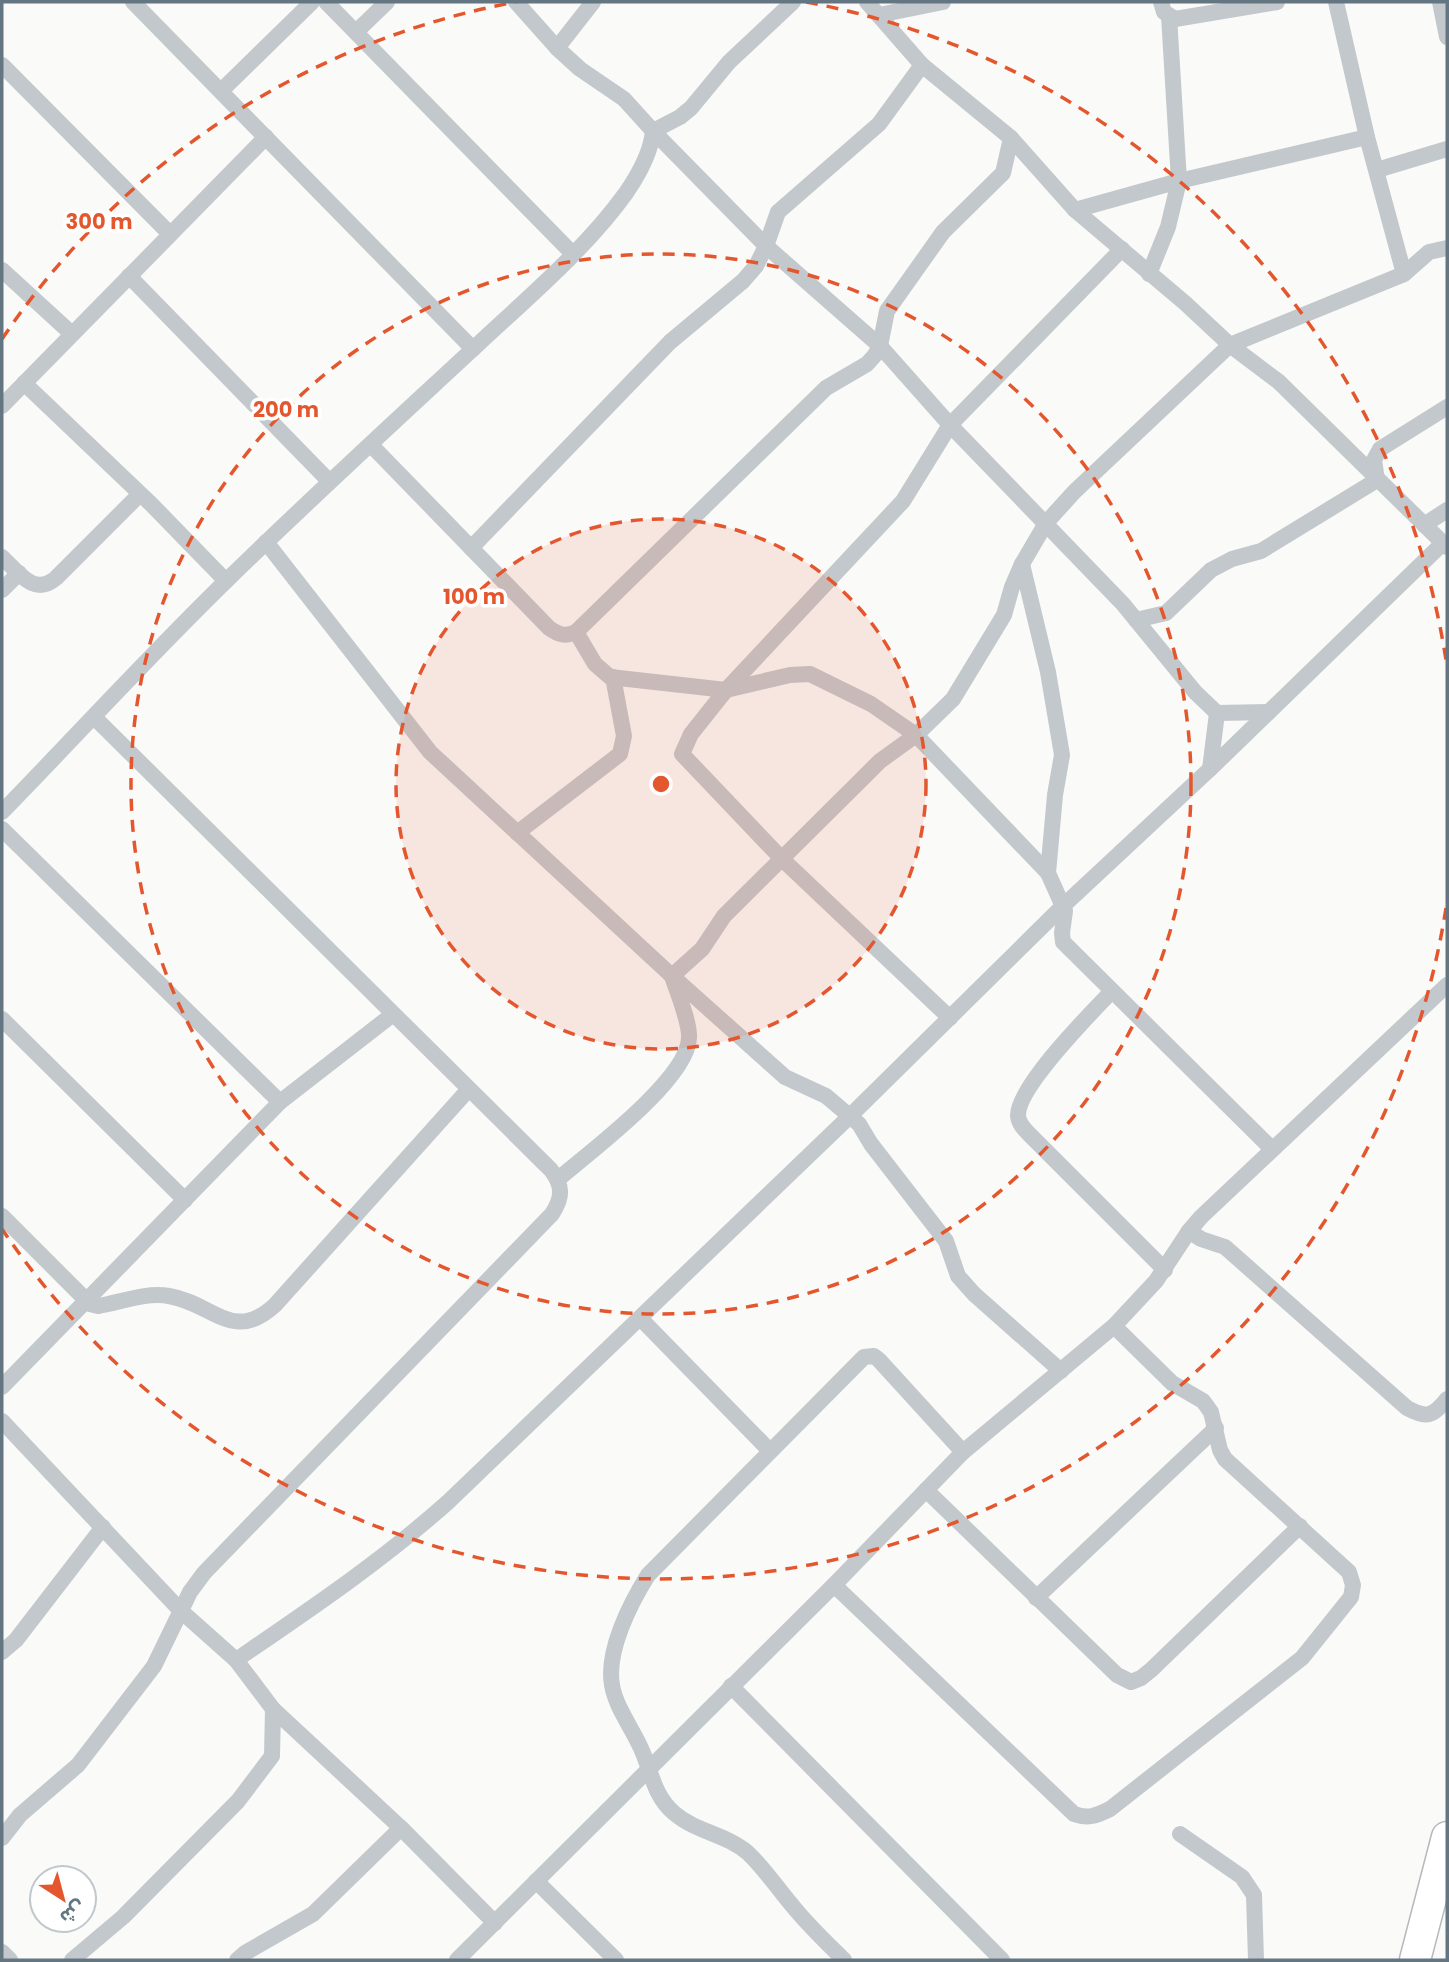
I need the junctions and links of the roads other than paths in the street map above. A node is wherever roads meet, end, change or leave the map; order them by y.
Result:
1 (133, 2) edge
2 (312, 2) edge
3 (326, 2) edge
4 (387, 2) edge
5 (516, 2) edge
6 (593, 2) edge
7 (793, 2) edge
8 (867, 2) edge
9 (943, 2) edge
10 (1277, 2) edge
11 (1336, 2) edge
12 (1440, 2) edge
13 (1165, 9) edge
14 (880, 15) junction
15 (356, 32) junction
16 (1447, 37) edge
17 (556, 48) junction
18 (2, 65) edge
19 (922, 65) junction
20 (221, 92) junction
21 (653, 131) junction
22 (266, 137) junction
23 (1367, 137) junction
24 (1012, 138) junction
25 (1447, 149) edge
26 (1377, 170) junction
27 (1179, 181) junction
28 (1075, 210) junction
29 (170, 234) junction
30 (766, 247) junction
31 (1447, 248) edge
32 (1122, 249) junction
33 (572, 253) junction
34 (2, 270) edge
35 (1149, 274) junction
36 (1404, 274) junction
37 (129, 276) junction
38 (72, 334) junction
39 (1230, 345) junction
40 (880, 346) junction
41 (473, 349) junction
42 (23, 383) junction
43 (2, 405) edge
44 (1447, 407) edge
45 (950, 425) junction
46 (371, 445) junction
47 (1377, 480) junction
48 (330, 481) junction
49 (140, 494) junction
50 (1447, 510) edge
51 (1046, 523) junction
52 (1424, 525) junction
53 (266, 542) junction
54 (1445, 545) edge
55 (471, 548) junction
56 (2, 557) edge
57 (1022, 564) junction
58 (19, 573) junction
59 (226, 581) junction
60 (2, 590) edge
61 (1136, 620) junction
62 (576, 632) junction
63 (613, 677) junction
64 (726, 690) junction
65 (1269, 712) junction
66 (1217, 713) junction
67 (94, 717) junction
68 (916, 735) junction
69 (1210, 769) junction
70 (2, 812) edge
71 (2, 830) edge
72 (517, 833) junction
73 (782, 859) junction
74 (1048, 873) junction
75 (1063, 906) junction
76 (672, 976) junction
77 (1447, 985) edge
78 (1112, 991) junction
79 (392, 1015) junction
80 (2, 1018) edge
81 (950, 1018) junction
82 (469, 1089) junction
83 (280, 1102) junction
84 (850, 1116) junction
85 (1272, 1149) junction
86 (558, 1178) junction
87 (185, 1199) junction
88 (2, 1216) edge
89 (1189, 1231) junction
90 (1166, 1270) junction
91 (86, 1301) junction
92 (640, 1318) junction
93 (1114, 1326) junction
94 (1061, 1371) junction
95 (2, 1387) edge
96 (1447, 1399) edge
97 (2, 1421) edge
98 (1216, 1429) junction
99 (770, 1451) junction
100 (963, 1452) junction
101 (926, 1490) junction
102 (1300, 1526) junction
103 (103, 1527) junction
104 (834, 1585) junction
105 (1036, 1598) junction
106 (181, 1611) junction
107 (2, 1652) edge
108 (236, 1660) junction
109 (732, 1686) junction
110 (273, 1709) junction
111 (648, 1769) junction
112 (401, 1828) junction
113 (1180, 1834) dead end
114 (1447, 1837) edge
115 (2, 1838) edge
116 (536, 1881) junction
117 (495, 1923) junction
118 (2, 1952) edge
119 (10, 1960) edge
120 (72, 1960) edge
121 (237, 1960) edge
122 (457, 1960) edge
123 (616, 1960) edge
124 (844, 1960) edge
125 (1002, 1960) edge
126 (1256, 1960) edge
127 (1415, 1960) edge

1 - 20 street
2 - 20 street
3 - 15 street
4 - 15 street
5 - 17 street
6 - 17 street
7 - 21 street
8 - 14 street
9 - 14 street
10 - 13 street
11 - 23 street
12 - 16 street
13 - 27 street
14 - 19 street
15 - 33 street
17 - 21 street
18 - 29 street
19 - 24 street
19 - 30 street
20 - 22 street
21 - 30 street
21 - 33 street
22 - 29 street
22 - 41 street
23 - 26 street
23 - 27 street
24 - 28 street
24 - 40 street
25 - 26 street
26 - 36 street
27 - 28 street
27 - 35 street
28 - 32 street
29 - 37 street
30 - 40 street
30 - 55 street
31 - 36 street
32 - 35 street
32 - 45 street
33 - 41 street
34 - 38 street
35 - 39 street
36 - 39 street
37 - 38 street
37 - 48 street
38 - 42 street
39 - 47 street
39 - 51 street
40 - 45 street
40 - 62 street
41 - 46 street
42 - 43 street
42 - 49 street
44 - 47 street
45 - 51 street
45 - 64 street
46 - 48 street
46 - 55 street
47 - 52 street
47 - 61 street
48 - 53 street
49 - 58 street
49 - 59 street
50 - 52 street
51 - 57 street
51 - 61 street
52 - 54 street
53 - 59 street
53 - 72 street
54 - 65 street
55 - 62 street
56 - 58 street
57 - 68 street
57 - 74 street
58 - 60 street
59 - 67 street
61 - 66 street
62 - 63 street
63 - 64 street
63 - 72 street
64 - 68 street
64 - 73 street
65 - 66 street
65 - 69 street
66 - 69 street
67 - 70 street
67 - 79 street
68 - 73 street
68 - 74 street
69 - 75 street
71 - 83 street
72 - 76 street
73 - 76 street
73 - 81 street
74 - 75 street
75 - 78 street
75 - 81 street
76 - 84 street
76 - 86 street
77 - 85 street
78 - 85 street
78 - 90 street
79 - 82 street
79 - 83 street
80 - 87 street
81 - 84 street
82 - 86 street
82 - 91 street
83 - 87 street
84 - 92 street
84 - 94 street
85 - 89 street
86 - 106 street
87 - 91 street
88 - 91 street
89 - 90 street
89 - 96 street
90 - 93 street
91 - 95 street
92 - 99 street
92 - 108 street
93 - 94 street
93 - 98 street
94 - 100 street
97 - 103 street
98 - 102 street
98 - 105 street
99 - 100 street
99 - 111 street
100 - 101 street
101 - 104 street
101 - 105 street
102 - 104 street
102 - 105 street
103 - 106 street
103 - 107 street
104 - 109 street
106 - 108 street
106 - 115 street
108 - 110 street
109 - 111 street
109 - 125 street
110 - 112 street
110 - 120 street
111 - 116 street
111 - 124 street
112 - 117 street
112 - 121 street
113 - 126 street
114 - 127 highway
116 - 117 street
116 - 123 street
117 - 122 street
118 - 119 street

